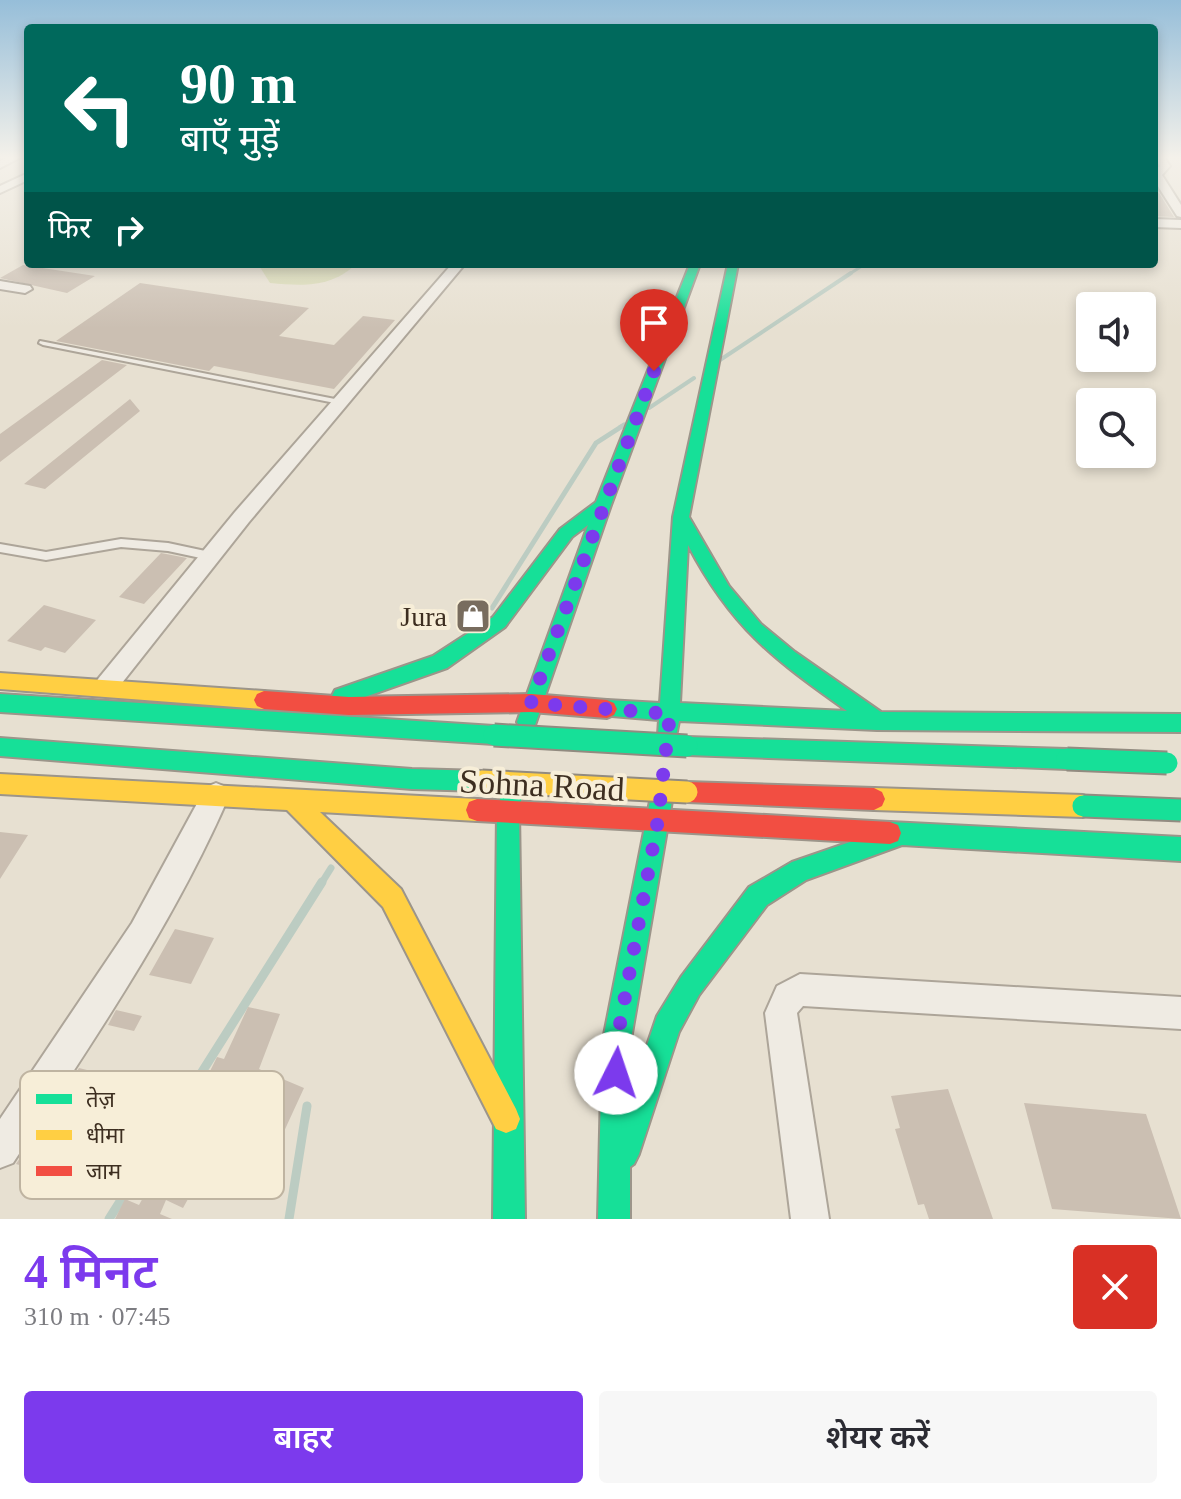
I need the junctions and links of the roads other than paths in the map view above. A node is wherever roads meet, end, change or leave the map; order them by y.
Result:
1 (1158, 223) edge
2 (1181, 224) edge
3 (456, 268) edge
4 (693, 268) edge
5 (732, 268) edge
6 (0, 285) edge
7 (25, 289) dead end
8 (43, 343) dead end
9 (340, 402) junction
10 (603, 505) junction
11 (681, 517) junction
12 (0, 548) edge
13 (210, 556) junction
14 (0, 681) edge
15 (106, 686) junction
16 (0, 703) edge
17 (319, 703) junction
18 (531, 703) junction
19 (670, 714) junction
20 (877, 721) junction
21 (1103, 723) junction
22 (1181, 723) edge
23 (0, 747) edge
24 (1174, 763) edge
25 (0, 784) edge
26 (216, 796) junction
27 (292, 800) junction
28 (1181, 810) edge
29 (508, 811) junction
30 (658, 820) junction
31 (912, 833) junction
32 (1172, 849) edge
33 (1181, 1013) edge
34 (54, 1071) edge
35 (20, 1121) edge
36 (509, 1126) junction
37 (0, 1150) edge
38 (613, 1184) junction
39 (509, 1219) edge
40 (614, 1219) edge
41 (810, 1219) edge

1 - 2 street
3 - 9 street
4 - 10 main road
5 - 11 main road
6 - 7 street
8 - 9 lane
9 - 13 street
10 - 17 main road
10 - 18 main road
11 - 19 main road
11 - 20 main road
12 - 13 lane
13 - 15 street
14 - 15 main road
15 - 17 main road
16 - 24 main road, Sohna Road, bridge
17 - 18 main road
18 - 19 main road
18 - 29 main road
19 - 20 main road
19 - 30 main road
20 - 21 main road
21 - 22 main road
21 - 32 main road
23 - 28 main road, Sohna Road, bridge
25 - 26 main road
26 - 27 main road
26 - 34 street
27 - 29 main road
27 - 36 main road
29 - 30 main road
29 - 36 main road
30 - 31 main road
30 - 38 main road
31 - 32 main road
31 - 38 main road
33 - 41 street
35 - 37 street
36 - 39 main road
38 - 40 main road

